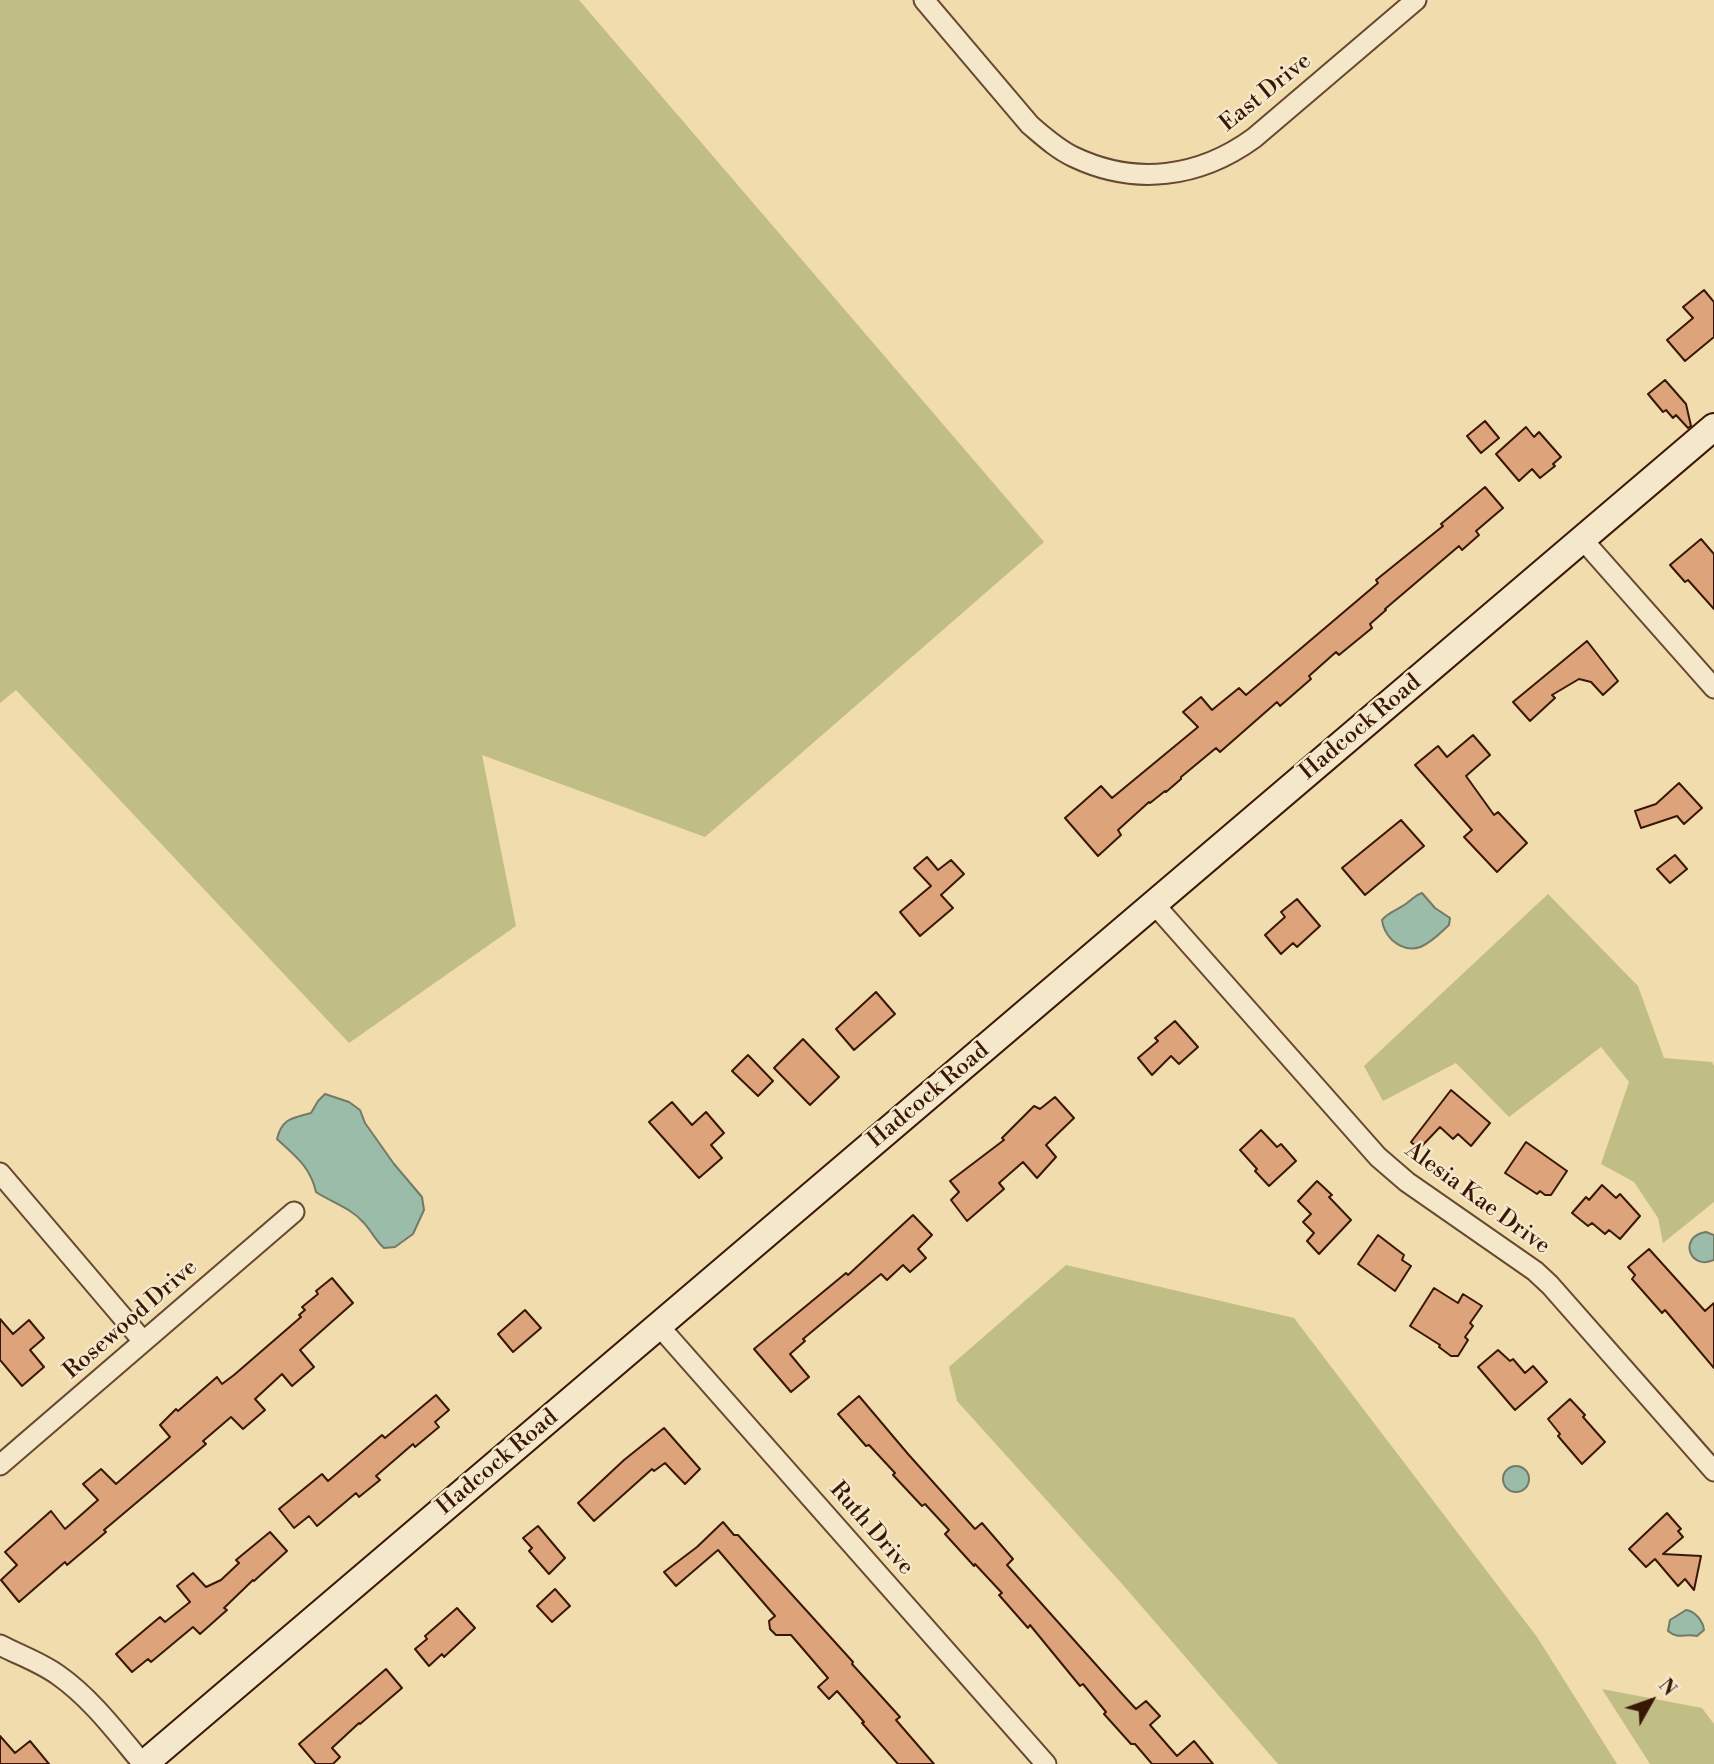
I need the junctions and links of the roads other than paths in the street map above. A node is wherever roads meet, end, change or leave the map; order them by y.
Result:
1 (924, 0) edge
2 (1416, 0) edge
3 (1714, 427) edge
4 (1583, 540) junction
5 (1714, 688) edge
6 (1154, 905) junction
7 (0, 1173) edge
8 (294, 1212) dead end
9 (659, 1326) junction
10 (144, 1341) junction
11 (0, 1465) edge
12 (1714, 1471) edge
13 (0, 1645) edge
14 (144, 1764) edge
15 (1046, 1764) edge

1 - 2 street, East Drive
3 - 4 street, Hadcock Road
4 - 5 street
4 - 6 street, Hadcock Road
6 - 9 street, Hadcock Road
6 - 12 street, Alesia Kae Drive
7 - 10 street
8 - 10 street, Rosewood Drive
9 - 14 street, Hadcock Road
9 - 15 street, Ruth Drive
10 - 11 street, Rosewood Drive
13 - 14 street

